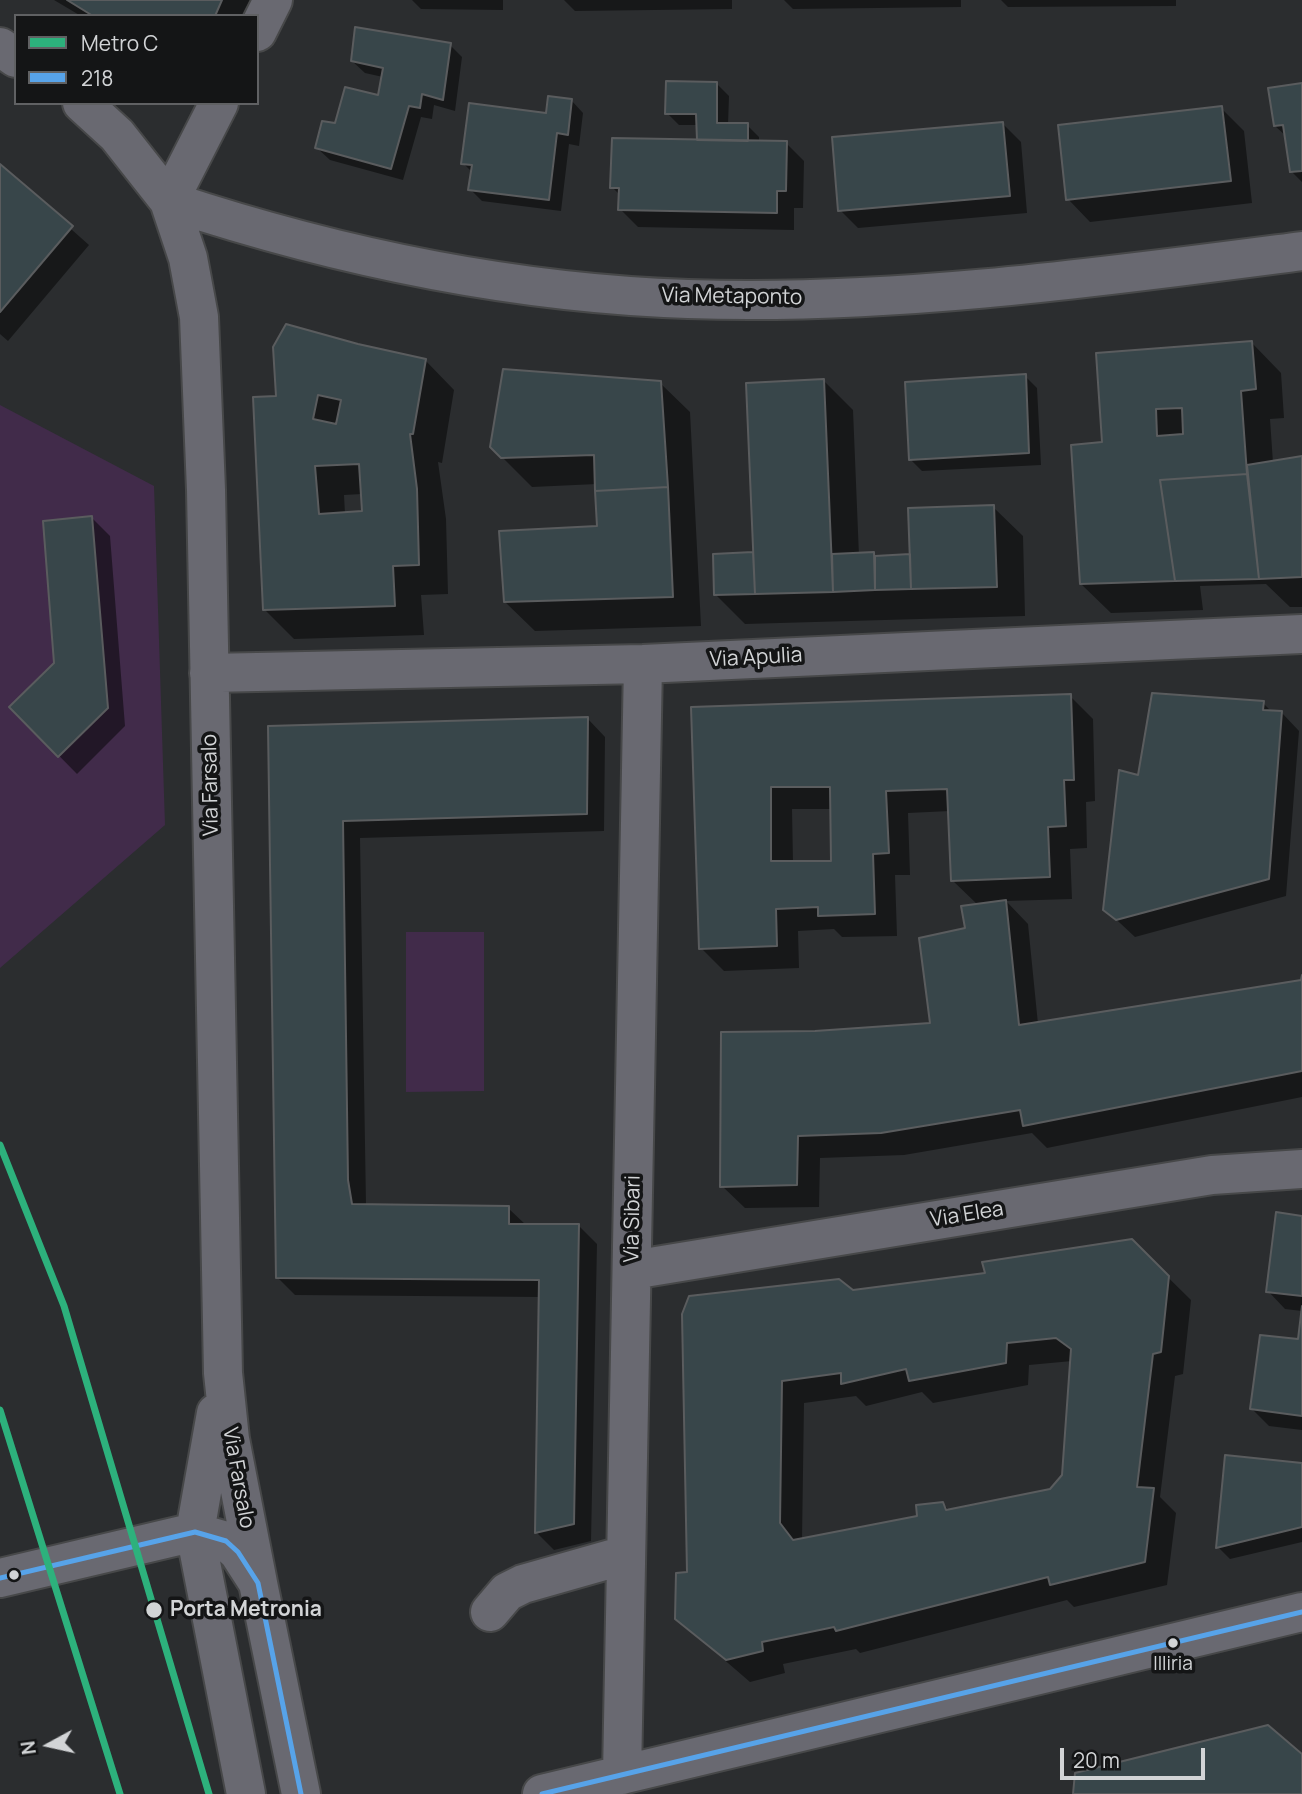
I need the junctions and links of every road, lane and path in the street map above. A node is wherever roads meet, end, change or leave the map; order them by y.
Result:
1 (273, 0) edge
2 (259, 28) edge
3 (84, 105) edge
4 (218, 105) edge
5 (169, 201) junction
6 (1302, 251) edge
7 (1302, 634) edge
8 (643, 664) junction
9 (209, 673) junction
10 (1302, 1169) edge
11 (632, 1270) junction
12 (223, 1373) junction
13 (195, 1532) junction
14 (625, 1555) junction
15 (0, 1578) edge
16 (258, 1583) junction
17 (490, 1612) dead end
18 (1302, 1612) edge
19 (622, 1775) junction
20 (246, 1794) edge
21 (301, 1794) edge
22 (542, 1794) edge

1 - 2 street
3 - 5 street
4 - 5 street
5 - 6 street, Via Metaponto
5 - 9 street, Via Farsalo
7 - 8 street, Via Apulia
8 - 9 street, Via Apulia
8 - 11 street, Via Sibari
9 - 12 street, Via Farsalo
10 - 11 street, Via Elea
11 - 14 street, Via Sibari
12 - 13 street, Via Farsalo
12 - 16 street, Via Farsalo
13 - 15 street
13 - 16 street
13 - 20 street
14 - 17 street
14 - 19 street, Via Sibari
16 - 21 street, Via Farsalo
18 - 19 street
19 - 22 street

